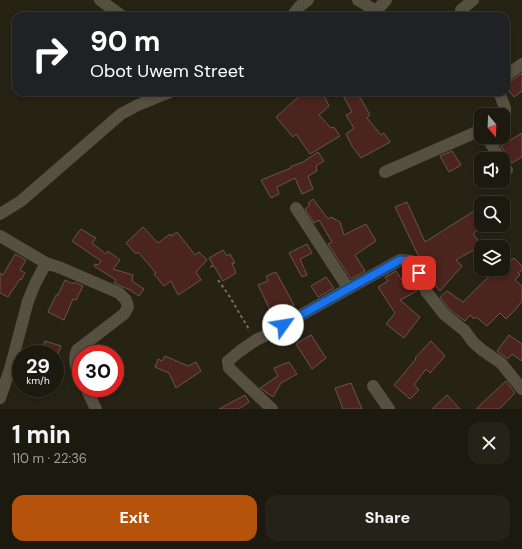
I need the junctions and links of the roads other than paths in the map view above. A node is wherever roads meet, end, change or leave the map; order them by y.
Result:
1 (100, 0) edge
2 (308, 0) edge
3 (358, 0) edge
4 (386, 0) edge
5 (473, 0) edge
6 (461, 10) dead end
7 (116, 12) edge
8 (295, 12) edge
9 (373, 12) edge
10 (377, 12) edge
11 (522, 64) edge
12 (510, 73) edge
13 (160, 96) edge
14 (501, 96) edge
15 (505, 108) edge
16 (474, 133) edge
17 (385, 172) dead end
18 (296, 208) dead end
19 (0, 214) edge
20 (0, 236) edge
21 (46, 263) junction
22 (348, 288) junction
23 (84, 345) edge
24 (373, 386) dead end
25 (522, 389) edge
26 (90, 397) edge
27 (0, 398) edge
28 (96, 409) edge
29 (272, 409) edge
30 (389, 409) edge

1 - 7 street
2 - 8 street
3 - 9 street
4 - 10 street
5 - 6 street
11 - 12 street
13 - 19 street
14 - 15 street
16 - 17 street
18 - 22 street
20 - 21 street
21 - 23 street
21 - 27 street
22 - 25 street
22 - 29 street
24 - 30 street
26 - 28 street

